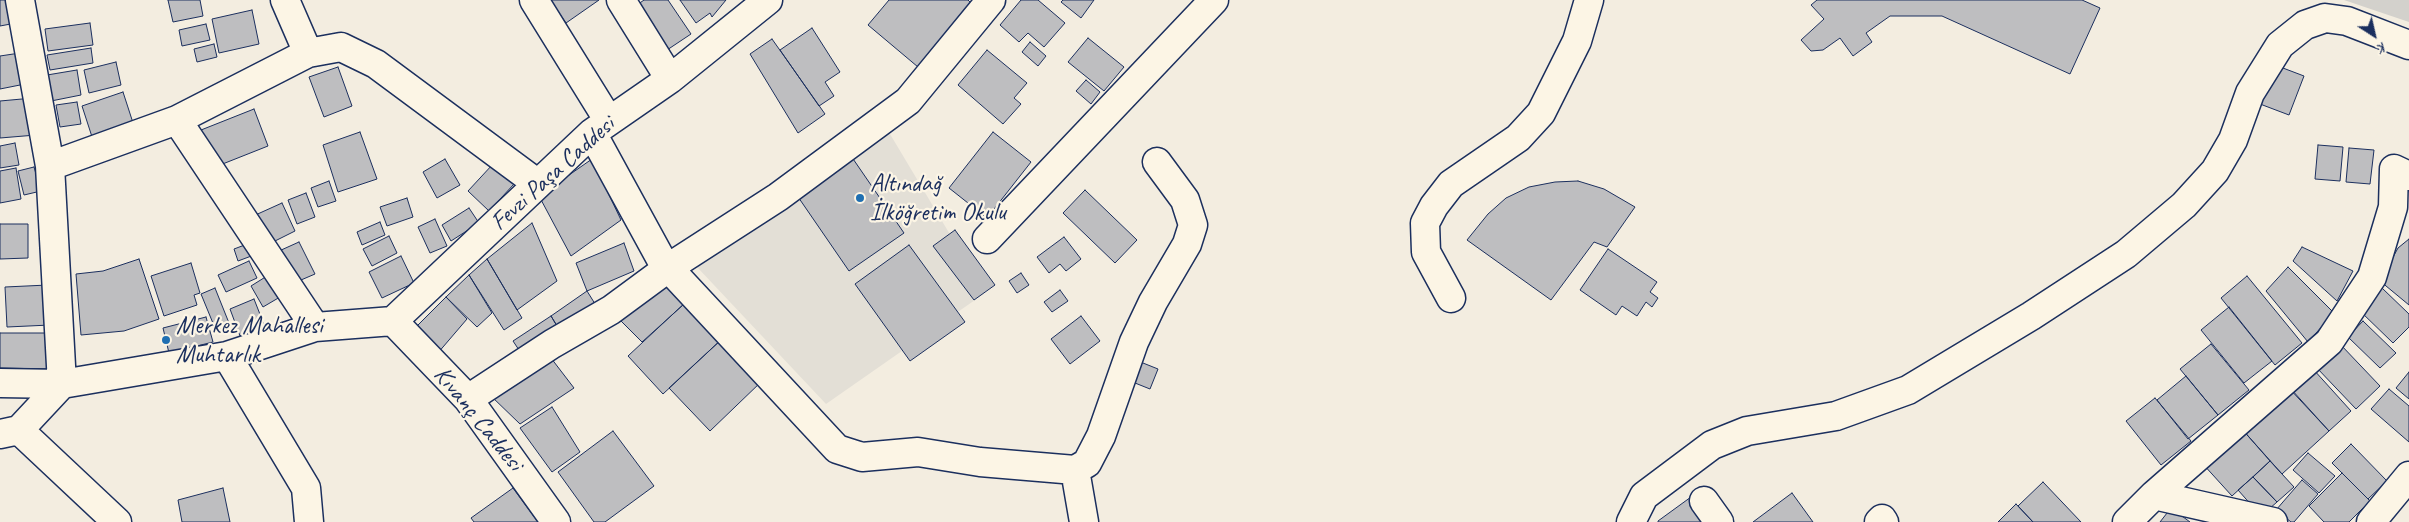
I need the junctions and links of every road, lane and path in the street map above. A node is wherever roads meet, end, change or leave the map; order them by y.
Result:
1 (20, 0) edge
2 (285, 0) edge
3 (534, 0) edge
4 (620, 0) edge
5 (768, 0) edge
6 (991, 0) edge
7 (1214, 0) edge
8 (1589, 0) edge
9 (2409, 45) edge
10 (308, 53) junction
11 (670, 79) junction
12 (178, 120) junction
13 (600, 127) junction
14 (1157, 162) dead end
15 (50, 166) junction
16 (2409, 176) edge
17 (538, 184) junction
18 (987, 239) dead end
19 (668, 268) junction
20 (1451, 298) dead end
21 (393, 321) junction
22 (315, 327) junction
23 (227, 356) junction
24 (0, 382) edge
25 (62, 384) junction
26 (468, 399) junction
27 (9, 432) edge
28 (1075, 470) junction
29 (2409, 476) edge
30 (2154, 495) junction
31 (117, 522) edge
32 (309, 522) edge
33 (556, 522) edge
34 (1084, 522) edge
35 (1631, 522) edge
36 (1879, 522) edge
37 (1884, 522) edge
38 (2127, 522) edge
39 (2272, 522) edge
40 (2371, 522) edge

1 - 15 street
2 - 10 street
3 - 13 street
4 - 11 street
5 - 11 street, Fevzi Paşa Caddesi
6 - 19 street
7 - 18 street
8 - 20 street
9 - 35 street
10 - 12 street
10 - 17 street
11 - 13 street, Fevzi Paşa Caddesi
12 - 15 street
12 - 22 street
13 - 17 street, Fevzi Paşa Caddesi
13 - 19 street
14 - 28 street
15 - 25 street
16 - 30 street
17 - 21 street, Fevzi Paşa Caddesi
19 - 26 street
19 - 28 street
21 - 22 street
21 - 26 street, Kıvanç Caddesi
22 - 23 street
23 - 25 street
23 - 32 street
24 - 25 street
25 - 27 street
26 - 33 street, Kıvanç Caddesi
27 - 31 street
28 - 34 street
29 - 40 street
30 - 38 street
30 - 39 street
36 - 37 street

